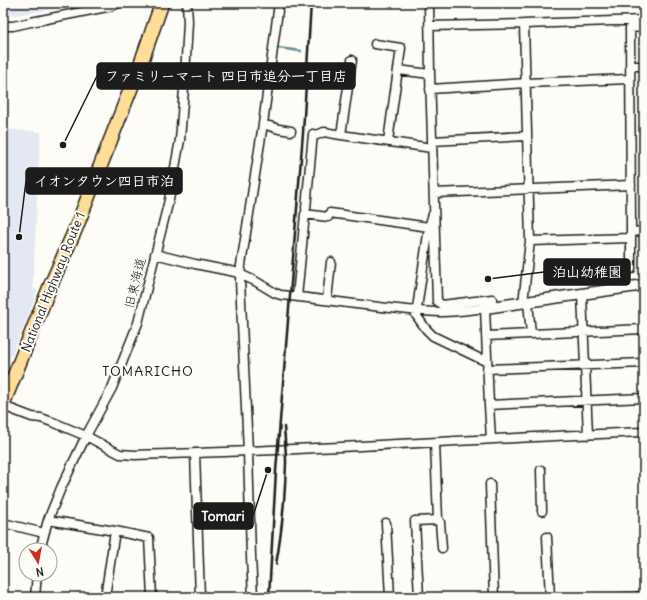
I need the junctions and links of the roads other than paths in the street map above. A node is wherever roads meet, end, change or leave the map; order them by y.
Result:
1 (162, 3) edge
2 (187, 3) edge
3 (279, 3) edge
4 (429, 3) edge
5 (114, 4) edge
6 (644, 20) edge
7 (524, 24) junction
8 (3, 26) edge
9 (429, 26) junction
10 (644, 28) edge
11 (376, 44) dead end
12 (352, 60) dead end
13 (630, 66) junction
14 (644, 66) edge
15 (398, 70) junction
16 (430, 74) junction
17 (630, 79) junction
18 (526, 82) junction
19 (430, 89) junction
20 (263, 124) junction
21 (291, 131) dead end
22 (341, 135) junction
23 (528, 136) junction
24 (388, 141) junction
25 (432, 144) junction
26 (631, 185) junction
27 (529, 189) junction
28 (434, 193) junction
29 (306, 208) dead end
30 (434, 212) junction
31 (429, 227) junction
32 (644, 232) edge
33 (631, 235) junction
34 (530, 241) junction
35 (155, 254) junction
36 (331, 262) dead end
37 (631, 269) dead end
38 (240, 275) junction
39 (644, 285) edge
40 (582, 295) junction
41 (297, 297) junction
42 (327, 300) junction
43 (526, 303) junction
44 (489, 308) junction
45 (416, 310) junction
46 (644, 329) edge
47 (584, 332) junction
48 (531, 334) junction
49 (486, 336) junction
50 (644, 363) edge
51 (487, 366) junction
52 (585, 366) junction
53 (644, 398) edge
54 (587, 400) junction
55 (489, 404) junction
56 (3, 405) edge
57 (644, 432) edge
58 (588, 435) junction
59 (86, 436) junction
60 (491, 439) junction
61 (435, 443) junction
62 (248, 451) junction
63 (195, 453) junction
64 (541, 470) dead end
65 (490, 484) dead end
66 (542, 511) dead end
67 (48, 520) junction
68 (438, 520) junction
69 (3, 523) edge
70 (386, 523) dead end
71 (115, 531) junction
72 (44, 533) junction
73 (547, 537) dead end
74 (42, 542) edge
75 (442, 548) dead end
76 (36, 582) edge
77 (494, 596) edge
78 (35, 597) edge
79 (105, 597) edge
80 (152, 597) edge
81 (200, 597) edge
82 (253, 597) edge
83 (390, 597) edge
84 (419, 597) edge
85 (550, 597) edge
86 (637, 597) edge
87 (644, 597) edge

1 - 56 highway, National Highway Route 1
2 - 35 street, 旧東海道
3 - 20 street
4 - 9 street
5 - 8 street
6 - 7 street
7 - 9 street
7 - 18 street
9 - 16 street
10 - 13 street
11 - 15 street
12 - 22 street
13 - 14 street
13 - 17 street
15 - 16 street
15 - 24 street
16 - 19 street
17 - 18 street
17 - 26 street
18 - 19 street
18 - 23 street
19 - 25 street
20 - 21 street
20 - 38 street
22 - 24 street
22 - 29 street
23 - 25 street
23 - 27 street
24 - 25 street
25 - 28 street
26 - 27 street
26 - 33 street
27 - 28 street
27 - 34 street
28 - 30 street
30 - 31 street
30 - 44 street
31 - 41 street
31 - 45 street
32 - 33 street
33 - 34 street
33 - 37 street
34 - 43 street
35 - 38 street
35 - 59 street, 旧東海道
36 - 42 street
38 - 41 street
38 - 62 street
39 - 40 street
40 - 43 street
40 - 47 street
41 - 42 street
42 - 45 street
43 - 44 street
43 - 48 street
44 - 45 street
44 - 49 street
45 - 51 street
46 - 47 street
47 - 48 street
47 - 52 street
48 - 49 street
49 - 51 street
50 - 52 street
51 - 52 street
51 - 55 street
52 - 54 street
53 - 54 street
54 - 55 street
54 - 58 street
55 - 60 street
56 - 59 street
57 - 58 street
58 - 60 street
59 - 63 street
59 - 67 street, 旧東海道
60 - 61 street
61 - 62 street
61 - 68 street
62 - 63 street
62 - 82 street
63 - 81 street
64 - 66 street
65 - 77 street
67 - 71 street
67 - 72 street, 旧東海道
68 - 75 street
68 - 84 street
69 - 72 street
70 - 83 street
71 - 79 street
71 - 80 street
72 - 74 street, 旧東海道
73 - 85 street
76 - 78 street
86 - 87 street

